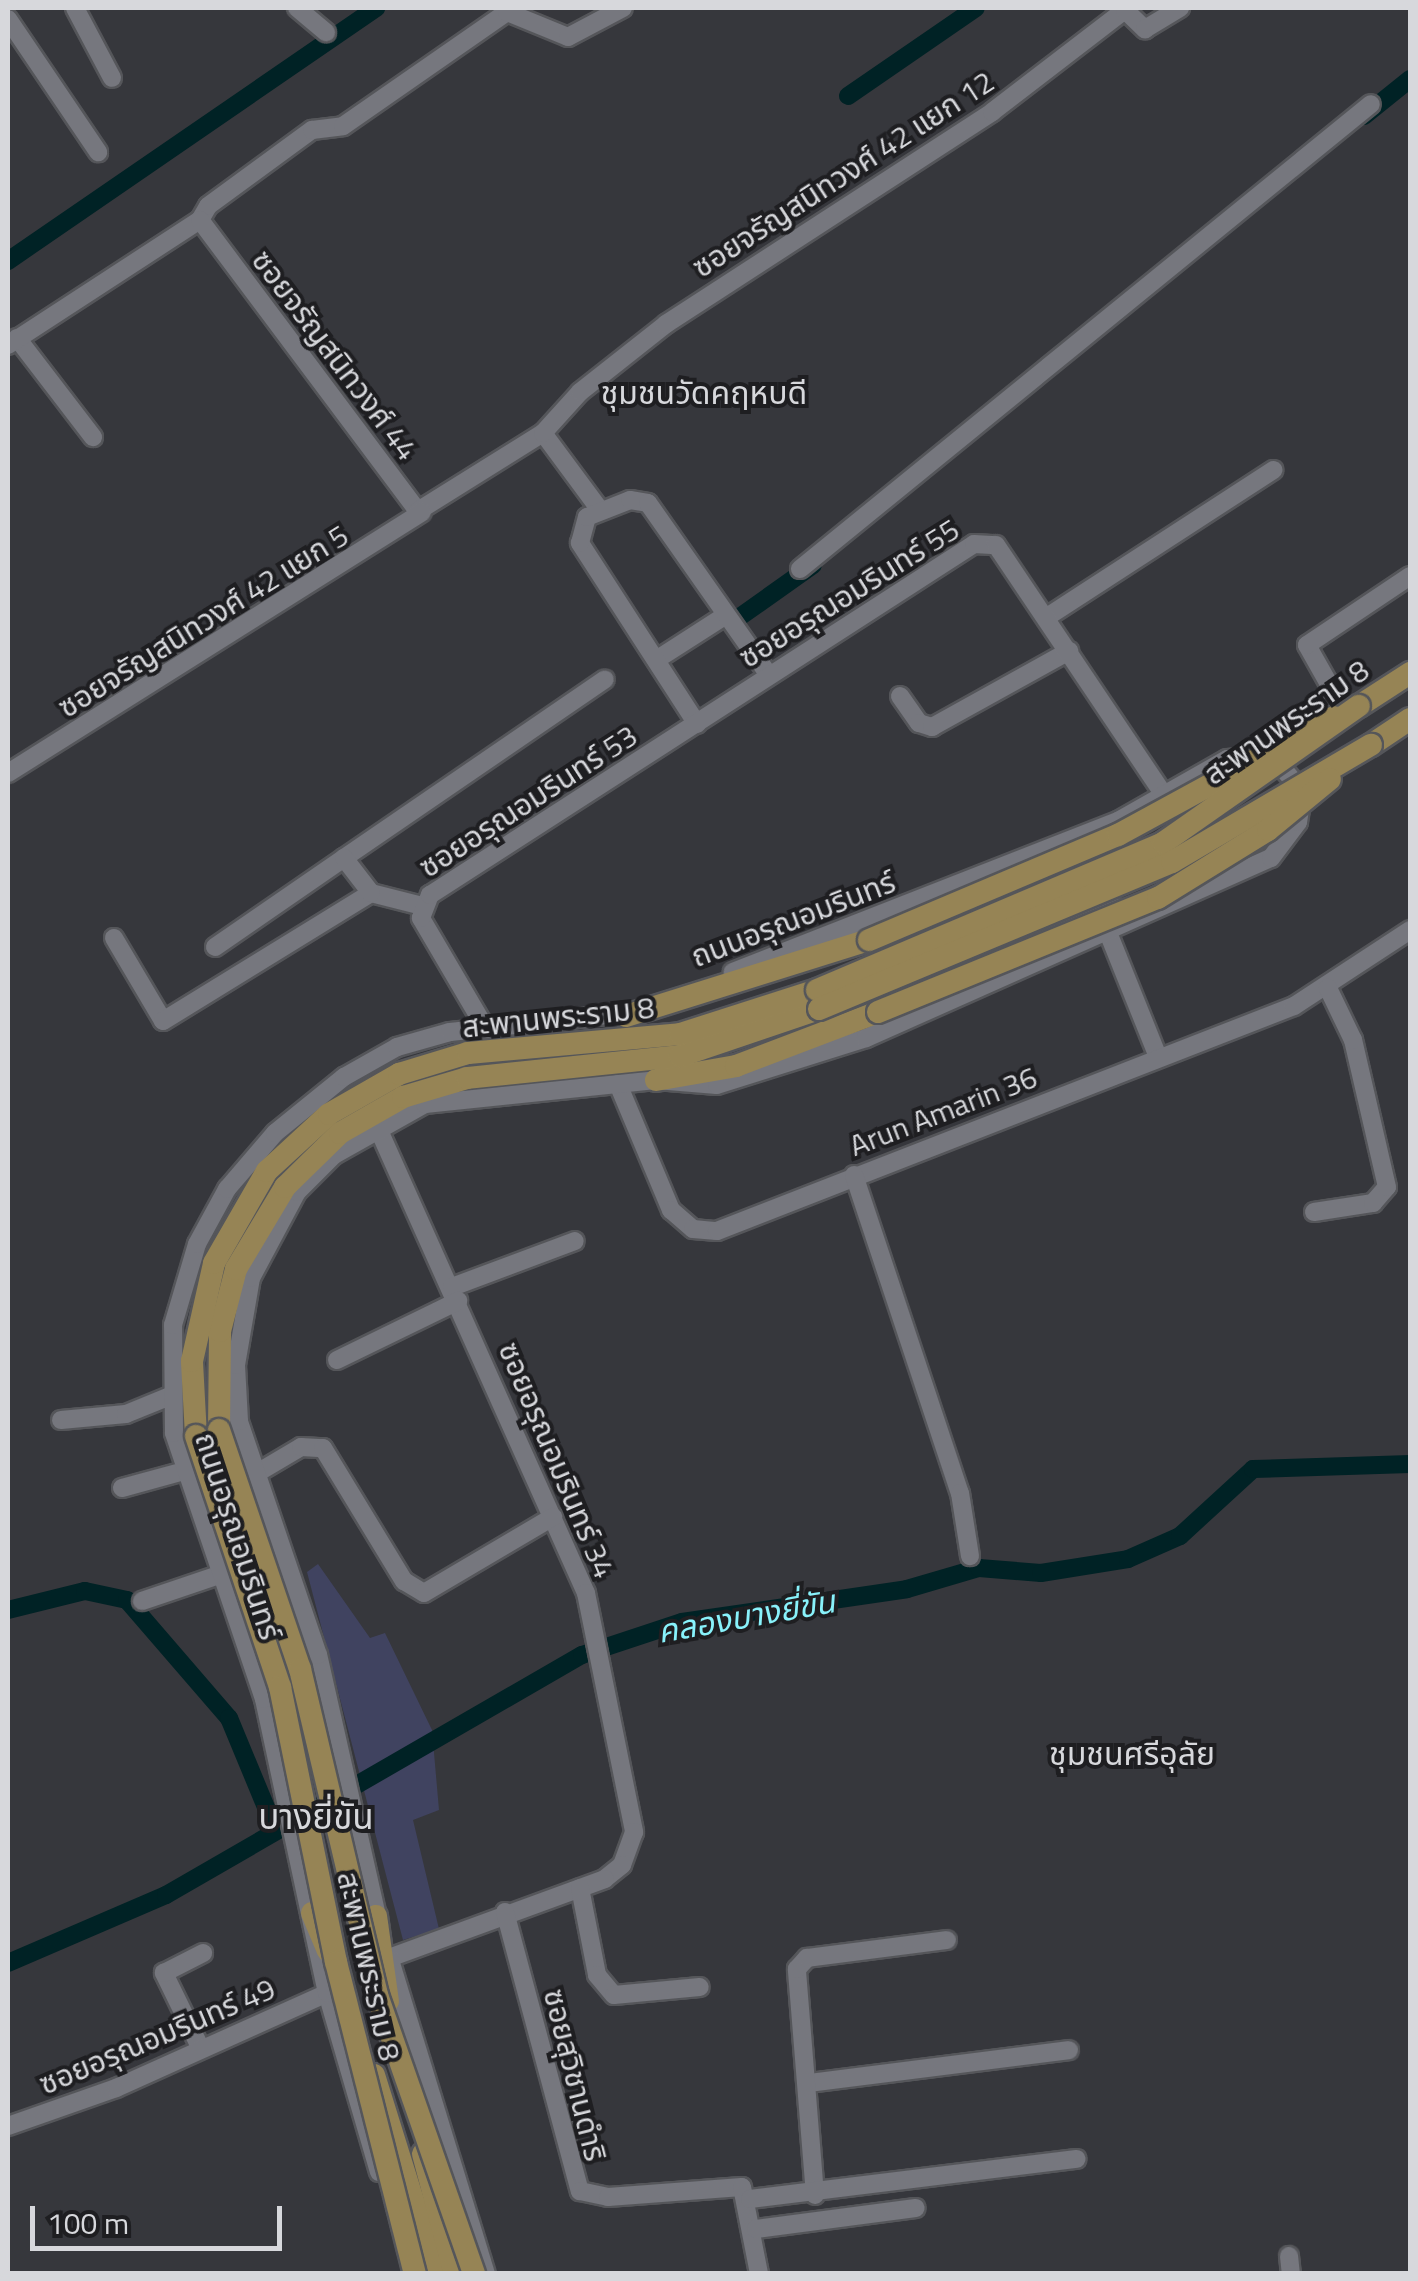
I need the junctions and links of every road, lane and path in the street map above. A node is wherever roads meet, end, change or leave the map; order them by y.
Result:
1 (75, 8) edge
2 (297, 8) edge
3 (623, 8) edge
4 (1180, 8) edge
5 (8, 18) edge
6 (326, 32) dead end
7 (112, 78) dead end
8 (1371, 104) dead end
9 (98, 152) dead end
10 (200, 220) junction
11 (10, 343) edge
12 (543, 434) junction
13 (93, 437) dead end
14 (1273, 470) dead end
15 (600, 510) junction
16 (422, 512) junction
17 (800, 569) dead end
18 (1410, 576) edge
19 (726, 615) junction
20 (1046, 617) junction
21 (1068, 651) junction
22 (656, 660) junction
23 (1410, 673) edge
24 (769, 675) junction
25 (604, 679) dead end
26 (1334, 693) dead end
27 (900, 696) dead end
28 (733, 699) joint
29 (1359, 706) junction
30 (1410, 719) edge
31 (697, 724) junction
32 (1372, 745) junction
33 (8, 773) edge
34 (1164, 795) junction
35 (344, 858) junction
36 (1271, 858) junction
37 (371, 893) junction
38 (422, 906) junction
39 (1410, 930) edge
40 (1109, 935) junction
41 (114, 938) dead end
42 (214, 947) dead end
43 (1328, 988) junction
44 (626, 1016) junction
45 (486, 1029) junction
46 (1158, 1057) junction
47 (649, 1081) junction
48 (618, 1084) junction
49 (377, 1126) junction
50 (854, 1175) junction
51 (1314, 1212) dead end
52 (575, 1241) dead end
53 (455, 1294) junction
54 (337, 1360) dead end
55 (170, 1396) junction
56 (61, 1420) dead end
57 (184, 1470) junction
58 (252, 1476) junction
59 (122, 1488) dead end
60 (553, 1517) junction
61 (970, 1556) dead end
62 (219, 1575) junction
63 (142, 1601) dead end
64 (580, 1888) junction
65 (505, 1912) junction
66 (312, 1913) junction
67 (376, 1916) junction
68 (947, 1940) dead end
69 (203, 1953) dead end
70 (390, 1958) junction
71 (700, 1987) dead end
72 (326, 1993) junction
73 (201, 2049) junction
74 (1069, 2050) dead end
75 (808, 2084) junction
76 (8, 2126) edge
77 (1077, 2159) dead end
78 (418, 2176) junction
79 (815, 2195) junction
80 (750, 2199) junction
81 (916, 2208) dead end
82 (756, 2229) junction
83 (412, 2274) edge
84 (436, 2274) edge
85 (455, 2274) edge
86 (474, 2274) edge
87 (486, 2274) edge
88 (759, 2274) edge

1 - 7 street
2 - 6 street
3 - 10 street
4 - 12 street, ซอยจรัญสนิทวงศ์ 42 แยก 12
5 - 9 street
8 - 17 street
10 - 11 street
10 - 16 street, ซอยจรัญสนิทวงศ์ 44
11 - 13 street
12 - 15 street
12 - 16 street
14 - 20 street
15 - 19 street
15 - 22 street
16 - 33 street, ซอยจรัญสนิทวงศ์ 42 แยก 5
18 - 26 street
19 - 22 street
19 - 24 street
20 - 21 street, ซอยอรุณอมรินทร์ 55
20 - 24 street, ซอยอรุณอมรินทร์ 55
21 - 27 street
21 - 34 street, ซอยอรุณอมรินทร์ 55
22 - 31 street
23 - 29 main road, สะพานพระราม 8
24 - 28 street, ซอยอรุณอมรินทร์ 55
25 - 35 street
28 - 31 street, ซอยอรุณอมรินทร์ 53
29 - 44 main road, bridge
29 - 83 main road, สะพานพระราม 8, bridge
30 - 32 main road, สะพานพระราม 8
31 - 38 street, ซอยอรุณอมรินทร์ 53
32 - 47 main road, bridge
32 - 86 main road, สะพานพระราม 8, bridge
34 - 36 street, ถนนอรุณอมรินทร์
34 - 44 street, ถนนอรุณอมรินทร์
35 - 37 street
35 - 42 street
36 - 40 street, ถนนอรุณอมรินทร์
36 - 47 street, ถนนอรุณอมรินทร์
37 - 38 street
37 - 41 street
38 - 45 street, ซอยอรุณอมรินทร์ 53
39 - 43 street, Arun Amarin 36
40 - 46 street
40 - 47 street, ถนนอรุณอมรินทร์
43 - 46 street, Arun Amarin 36
43 - 51 street
44 - 45 street, ถนนอรุณอมรินทร์
45 - 55 street, ถนนอรุณอมรินทร์
46 - 50 street, Arun Amarin 36
47 - 48 street, ถนนอรุณอมรินทร์
48 - 49 street, ถนนอรุณอมรินทร์
48 - 50 street, Arun Amarin 36
49 - 53 street, ซอยอรุณอมรินทร์ 34
49 - 58 street, ถนนอรุณอมรินทร์
50 - 61 street
52 - 53 street
53 - 54 street
53 - 60 street, ซอยอรุณอมรินทร์ 34
55 - 56 street
55 - 57 street, ถนนอรุณอมรินทร์
57 - 59 street
57 - 62 street, ถนนอรุณอมรินทร์
58 - 60 street
58 - 67 street, ถนนอรุณอมรินทร์
60 - 64 street, ซอยอรุณอมรินทร์ 34
62 - 63 street
62 - 66 street, ถนนอรุณอมรินทร์
64 - 65 street
64 - 71 street
65 - 70 street
65 - 80 street, ซอยสุวิชานดำริ
66 - 72 street, ถนนอรุณอมรินทร์
66 - 78 main road
67 - 70 street, ถนนอรุณอมรินทร์
67 - 78 main road
68 - 75 street
69 - 73 street
70 - 87 street, ถนนอรุณอมรินทร์
72 - 73 street, ซอยอรุณอมรินทร์ 49
72 - 83 street, ถนนอรุณอมรินทร์
73 - 76 street, ซอยอรุณอมรินทร์ 49
74 - 75 street
75 - 79 street
77 - 79 street
78 - 84 main road
78 - 85 main road
79 - 80 street
80 - 82 street
81 - 82 street
82 - 88 street

